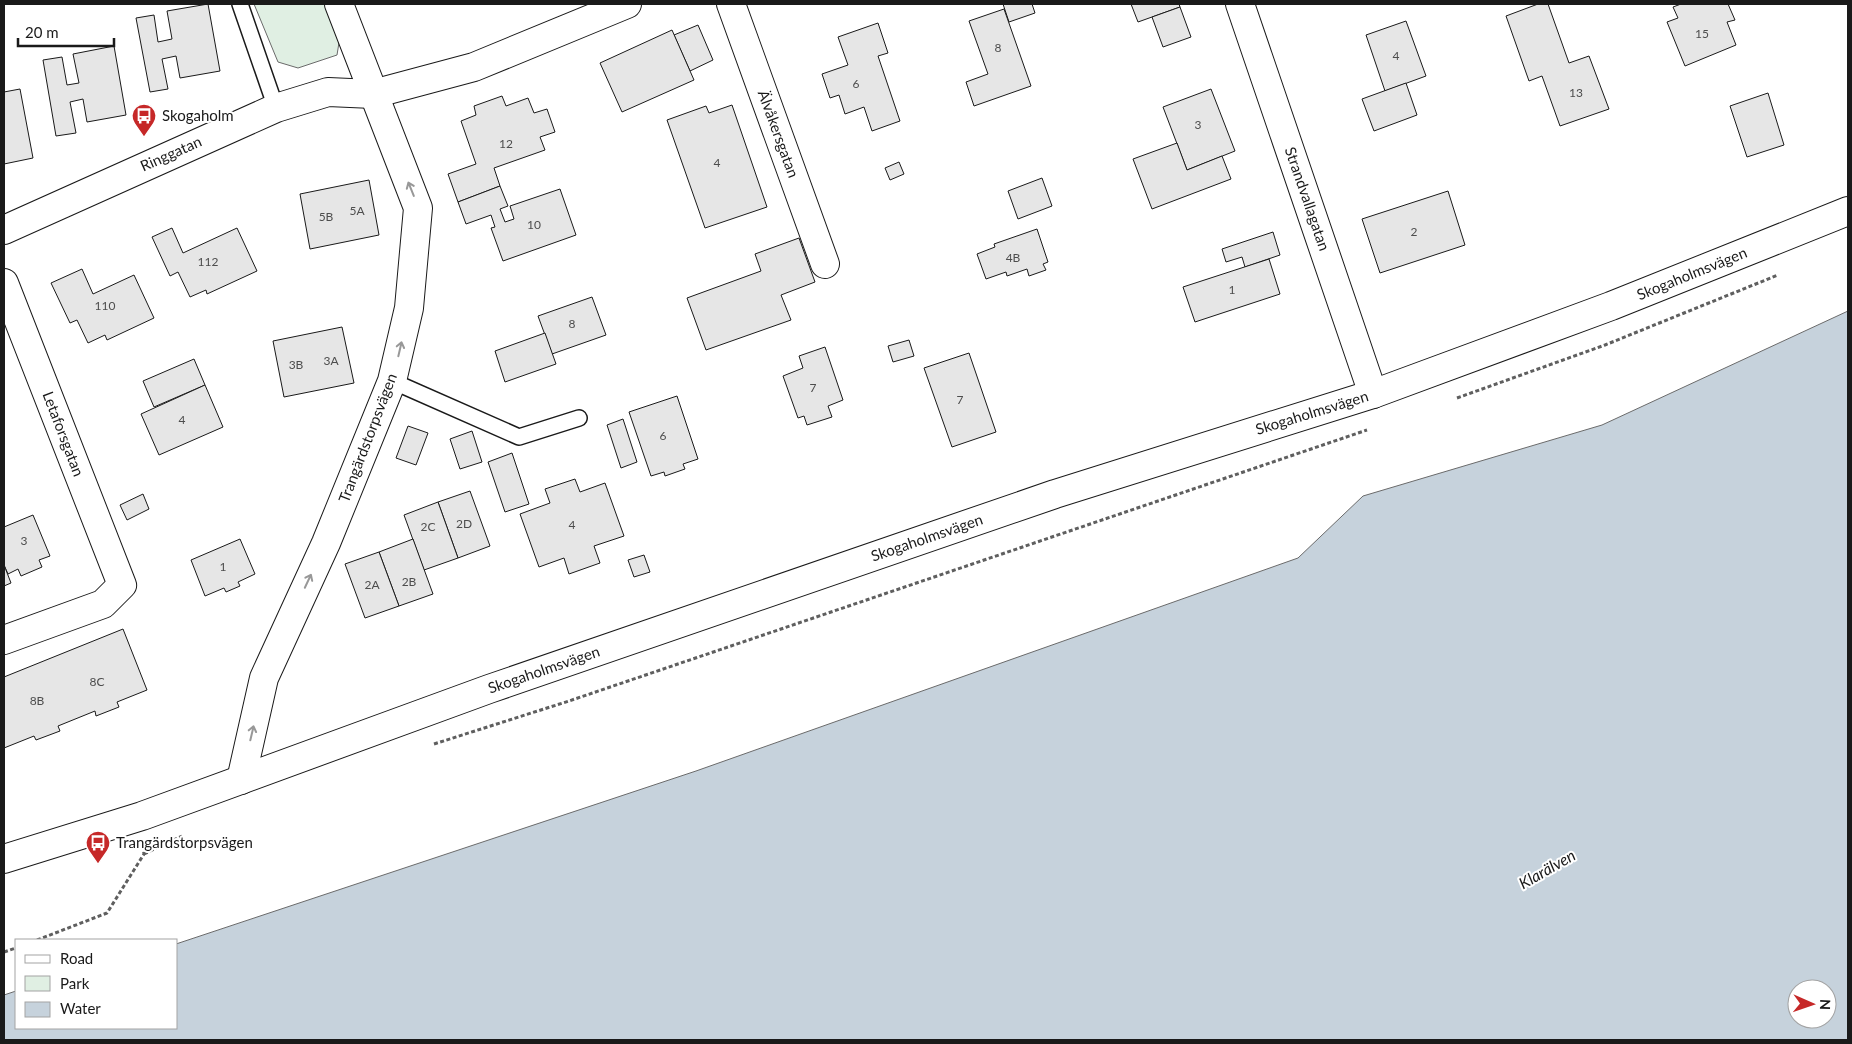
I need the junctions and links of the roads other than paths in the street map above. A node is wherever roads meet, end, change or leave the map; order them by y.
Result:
1 (240, 4) edge
2 (339, 4) edge
3 (626, 4) edge
4 (731, 4) edge
5 (1240, 4) edge
6 (373, 94) junction
7 (276, 108) junction
8 (1848, 212) edge
9 (4, 230) edge
10 (825, 264) dead end
11 (4, 283) edge
12 (392, 381) junction
13 (1373, 394) junction
14 (579, 418) dead end
15 (4, 640) edge
16 (241, 780) junction
17 (4, 859) edge

1 - 7 lane
2 - 6 street, Trangärdstorpsvägen
3 - 6 street
4 - 10 street, Älvåkersgatan
5 - 13 street, Strandvallagatan
6 - 7 street, Ringgatan
12 -> 6 street, Trangärdstorpsvägen
7 - 9 street, Ringgatan
8 - 13 street, Skogaholmsvägen
11 - 15 street, Letaforsgatan
12 - 14 lane
16 -> 12 street, Trangärdstorpsvägen
13 - 16 street, Skogaholmsvägen
16 - 17 street, Skogaholmsvägen

